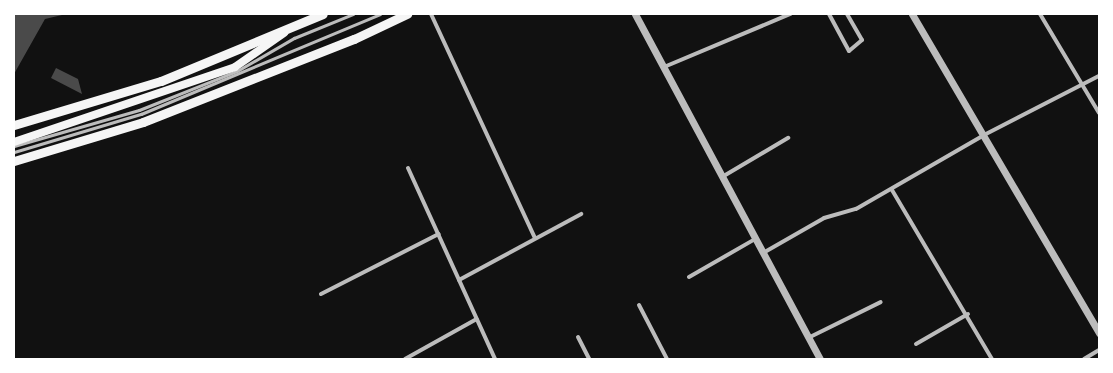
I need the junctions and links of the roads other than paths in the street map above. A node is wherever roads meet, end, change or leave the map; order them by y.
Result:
1 (323, 14) edge
2 (353, 14) edge
3 (380, 14) edge
4 (407, 14) edge
5 (431, 14) edge
6 (635, 14) edge
7 (790, 14) edge
8 (829, 14) edge
9 (847, 14) edge
10 (912, 14) edge
11 (1040, 14) edge
12 (286, 32) junction
13 (664, 67) junction
14 (1099, 76) edge
15 (1083, 86) junction
16 (1099, 114) edge
17 (14, 125) edge
18 (984, 135) junction
19 (788, 138) dead end
20 (14, 142) edge
21 (14, 146) edge
22 (14, 152) edge
23 (14, 161) edge
24 (408, 168) dead end
25 (722, 177) junction
26 (892, 190) junction
27 (581, 214) dead end
28 (439, 234) junction
29 (535, 238) junction
30 (755, 239) junction
31 (763, 253) junction
32 (688, 277) dead end
33 (459, 280) junction
34 (321, 294) dead end
35 (882, 302) dead end
36 (640, 305) dead end
37 (968, 314) junction
38 (477, 319) junction
39 (1099, 333) edge
40 (578, 337) dead end
41 (808, 338) junction
42 (916, 344) dead end
43 (1099, 350) edge
44 (405, 359) edge
45 (495, 359) edge
46 (589, 359) edge
47 (667, 359) edge
48 (820, 359) edge
49 (992, 359) edge
50 (1084, 359) edge

1 - 12 main road
2 - 21 lane
3 - 22 lane
4 - 23 main road
5 - 29 street
6 - 13 street
7 - 13 street
8 - 9 street
10 - 18 street
11 - 15 street
12 - 17 main road
12 - 20 main road
13 - 25 street
14 - 15 street
15 - 16 street
15 - 18 street
18 - 26 street
18 - 39 street
19 - 25 street
24 - 28 street
25 - 30 street
26 - 31 street
26 - 37 street
27 - 29 street
28 - 33 street
28 - 34 street
29 - 33 street
30 - 31 street
30 - 32 street
31 - 41 street
33 - 38 street
35 - 41 street
36 - 47 street
37 - 42 street
37 - 49 street
38 - 44 street
38 - 45 street
40 - 46 street
41 - 48 street
43 - 50 street

